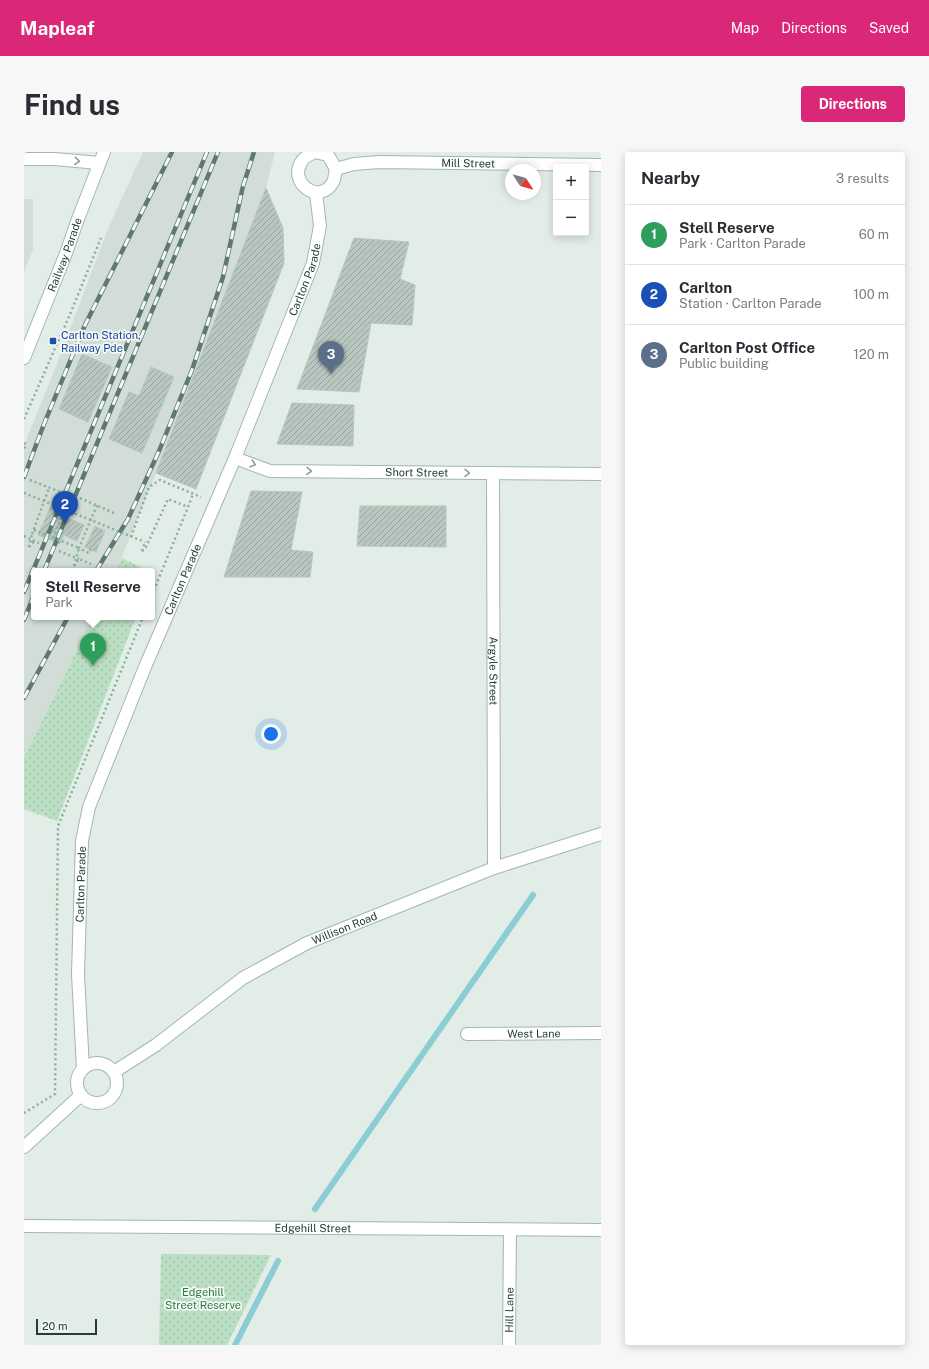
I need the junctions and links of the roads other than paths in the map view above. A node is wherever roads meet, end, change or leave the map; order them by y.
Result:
1 (102, 158) edge
2 (24, 159) edge
3 (601, 165) edge
4 (336, 169) junction
5 (316, 193) junction
6 (24, 358) edge
7 (235, 458) junction
8 (494, 473) junction
9 (601, 474) edge
10 (601, 834) edge
11 (494, 868) junction
12 (601, 1033) edge
13 (467, 1034) dead end
14 (83, 1069) junction
15 (114, 1072) junction
16 (81, 1095) junction
17 (24, 1147) edge
18 (24, 1226) edge
19 (510, 1230) junction
20 (601, 1230) edge
21 (509, 1345) edge

2 -> 1 street
1 - 6 street, Railway Parade
3 - 4 street, Mill Street
4 - 5 street
4 - 5 street
5 - 7 street, Carlton Parade
7 -> 8 street, Short Street
7 - 14 street, Carlton Parade
8 - 9 street, Short Street
8 - 11 street, Argyle Street
10 - 11 street, Willison Road
11 - 15 street, Willison Road
12 - 13 street, West Lane
14 - 15 street
14 - 16 street
15 - 16 street
16 - 17 street
18 - 19 street, Edgehill Street
19 - 20 street, Edgehill Street
19 - 21 street, Hill Lane

